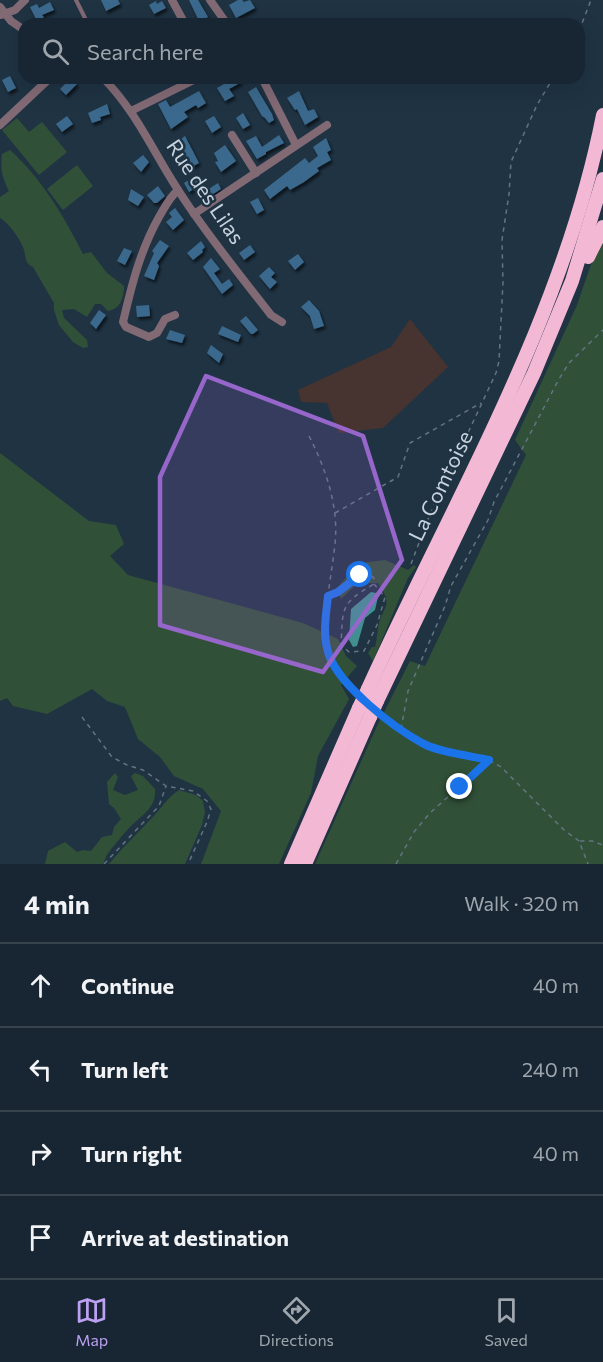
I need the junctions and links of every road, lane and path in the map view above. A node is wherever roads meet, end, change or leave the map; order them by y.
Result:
1 (25, 0) edge
2 (76, 0) edge
3 (172, 0) edge
4 (210, 0) edge
5 (591, 0) edge
6 (2, 12) edge
7 (85, 18) edge
8 (182, 18) edge
9 (222, 18) edge
10 (584, 18) edge
11 (18, 25) edge
12 (44, 84) edge
13 (109, 84) edge
14 (186, 84) edge
15 (265, 84) edge
16 (549, 84) edge
17 (131, 111) junction
18 (603, 115) edge
19 (0, 125) edge
20 (327, 125) dead end
21 (232, 135) dead end
22 (296, 146) junction
23 (256, 173) junction
24 (603, 179) edge
25 (178, 190) junction
26 (194, 214) junction
27 (603, 227) edge
28 (175, 315) dead end
29 (557, 321) junction
30 (282, 322) dead end
31 (603, 330) edge
32 (482, 403) junction
33 (309, 436) dead end
34 (335, 514) junction
35 (411, 564) dead end
36 (374, 584) junction
37 (328, 596) junction
38 (368, 705) junction
39 (82, 717) dead end
40 (400, 729) junction
41 (489, 760) junction
42 (166, 786) junction
43 (579, 841) junction
44 (603, 845) edge
45 (104, 864) edge
46 (188, 864) edge
47 (291, 864) edge
48 (305, 864) edge
49 (396, 864) edge
50 (588, 864) edge

1 - 6 street
2 - 7 lane
3 - 8 street
4 - 9 street
5 - 10 path
6 - 11 street
12 - 19 street
13 - 17 street, Rue des Lilas
14 - 17 street
15 - 22 street
16 - 32 path
17 - 25 street, Rue des Lilas
18 - 38 highway, La Comtoise
20 - 22 street
21 - 23 street
22 - 23 street
23 - 26 street
24 - 29 highway, La Comtoise
25 - 26 street, Rue des Lilas
25 - 28 street
26 - 30 street, Rue des Lilas
27 - 29 highway
29 - 38 highway, La Comtoise, bridge
31 - 40 path
32 - 34 path
32 - 35 path
33 - 34 path
34 - 37 path
36 - 36 path
36 - 37 path
37 - 38 path
38 - 40 path
38 - 47 highway, La Comtoise
38 - 48 highway, La Comtoise
39 - 42 path
40 - 41 path
41 - 43 path
41 - 49 path
42 - 45 path
42 - 46 path
43 - 44 path
43 - 50 path

